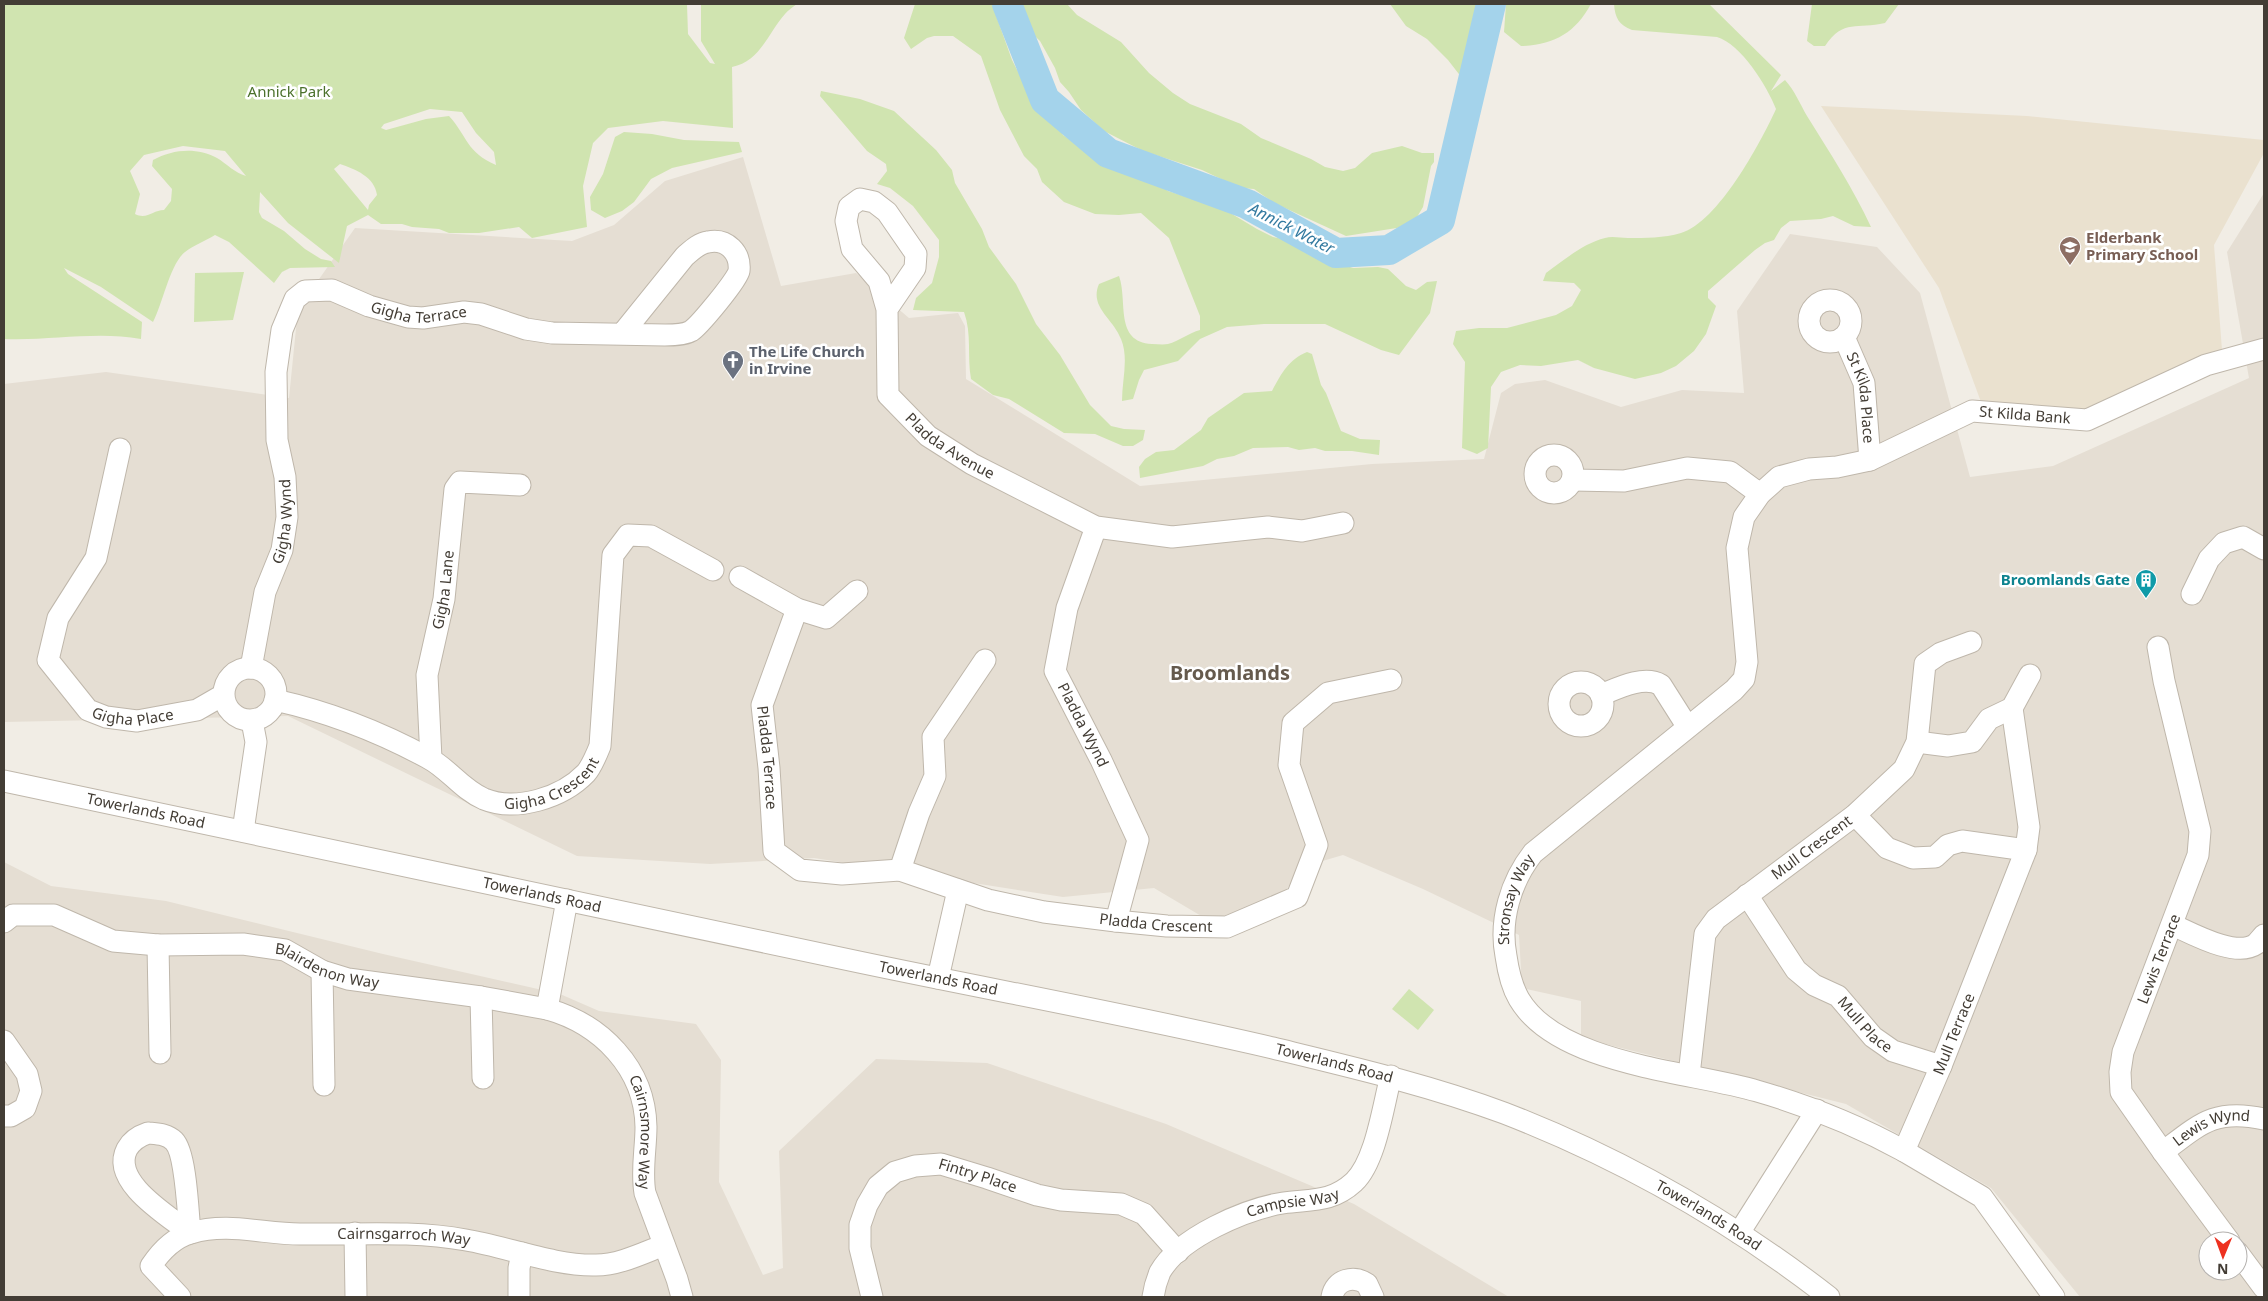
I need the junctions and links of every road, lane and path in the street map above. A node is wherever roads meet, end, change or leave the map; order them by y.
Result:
1 (887, 308) junction
2 (622, 334) junction
3 (1844, 337) dead end
4 (2264, 349) edge
5 (276, 372) joint
6 (120, 449) dead end
7 (1870, 460) junction
8 (1572, 480) dead end
9 (520, 485) dead end
10 (1760, 494) junction
11 (1343, 523) dead end
12 (1096, 528) junction
13 (2264, 550) edge
14 (714, 570) dead end
15 (740, 577) dead end
16 (1740, 577) joint
17 (857, 591) dead end
18 (2192, 594) dead end
19 (797, 609) junction
20 (1971, 642) dead end
21 (2158, 647) dead end
22 (985, 660) dead end
23 (251, 668) junction
24 (2030, 675) dead end
25 (1391, 680) dead end
26 (223, 695) junction
27 (1601, 695) dead end
28 (275, 700) junction
29 (2012, 708) junction
30 (252, 721) junction
31 (1687, 726) junction
32 (1917, 742) junction
33 (431, 759) junction
34 (4, 781) edge
35 (1855, 815) junction
36 (243, 831) junction
37 (2026, 850) junction
38 (900, 870) junction
39 (958, 890) junction
40 (1747, 895) junction
41 (568, 900) junction
42 (1116, 921) junction
43 (4, 922) edge
44 (2173, 925) junction
45 (2264, 934) edge
46 (158, 945) junction
47 (322, 971) junction
48 (938, 978) junction
49 (480, 997) junction
50 (547, 1009) junction
51 (4, 1041) edge
52 (160, 1052) dead end
53 (1942, 1066) junction
54 (1689, 1075) junction
55 (1391, 1076) junction
56 (483, 1078) dead end
57 (324, 1085) dead end
58 (1817, 1110) junction
59 (4, 1116) edge
60 (2264, 1119) edge
61 (1904, 1151) junction
62 (2163, 1152) junction
63 (2222, 1231) edge
64 (355, 1232) junction
65 (1739, 1233) junction
66 (664, 1245) junction
67 (522, 1252) junction
68 (1178, 1252) junction
69 (2248, 1266) edge
70 (2264, 1288) edge
71 (180, 1297) edge
72 (356, 1297) edge
73 (519, 1297) edge
74 (682, 1297) edge
75 (872, 1297) edge
76 (1153, 1297) edge
77 (1332, 1297) edge
78 (1373, 1297) edge
79 (1829, 1297) edge
80 (2054, 1297) edge

1 - 1 street, Pladda Avenue
1 - 12 street, Pladda Avenue
2 - 2 street, Gigha Terrace
2 - 5 street, Gigha Terrace
3 - 7 street, St Kilda Place
4 - 7 street, St Kilda Bank
5 - 23 street, Gigha Wynd
6 - 26 street, Gigha Place
7 - 10 street, St Kilda Bank
8 - 10 street
9 - 33 street, Gigha Lane
10 - 16 street, St Kilda Bank
11 - 12 street, Pladda Avenue
12 - 42 street, Pladda Wynd
13 - 18 street
14 - 33 street, Gigha Crescent
15 - 19 street
16 - 31 street, Stronsay Way
17 - 19 street
19 - 38 street, Pladda Terrace
20 - 32 street, Mull Crescent
21 - 44 street, Lewis Terrace
22 - 38 street
23 - 26 street
23 - 28 street
24 - 29 street
25 - 42 street, Pladda Crescent
26 - 30 street
27 - 31 street
28 - 30 street
28 - 33 street, Gigha Crescent
29 - 32 street
29 - 37 street, Mull Terrace
30 - 36 street
31 - 54 street, Stronsay Way
32 - 35 street, Mull Crescent
34 - 36 street, Towerlands Road
35 - 37 street
35 - 40 street, Mull Crescent
36 - 41 street, Towerlands Road
37 - 53 street, Mull Terrace
38 - 39 street, Pladda Crescent
39 - 42 street, Pladda Crescent
39 - 48 street
40 - 53 street, Mull Place
40 - 54 street, Mull Crescent
41 - 48 street, Towerlands Road
41 - 50 street
43 - 46 street, Blairdenon Way
44 - 45 street
44 - 62 street, Lewis Terrace
46 - 47 street, Blairdenon Way
46 - 52 street
47 - 49 street, Blairdenon Way
47 - 57 street
48 - 55 street, Towerlands Road
49 - 50 street, Blairdenon Way
49 - 56 street
50 - 66 street, Cairnsmore Way
51 - 59 street
53 - 61 street, Mull Terrace
54 - 58 street, Stronsay Way
55 - 65 street, Towerlands Road
55 - 68 street, Campsie Way
58 - 61 street, Stronsay Way
58 - 65 street
60 - 62 street, Lewis Wynd
61 - 80 street
62 - 63 street, Lewis Terrace
64 - 67 street, Cairnsgarroch Way
64 - 71 street, Cairnsgarroch Way
64 - 72 street
65 - 79 street, Towerlands Road
66 - 67 street, Cairnsgarroch Way
66 - 74 street, Cairnsmore Way
67 - 73 street
68 - 75 street, Fintry Place
68 - 76 street, Campsie Way
69 - 70 street
77 - 78 street

